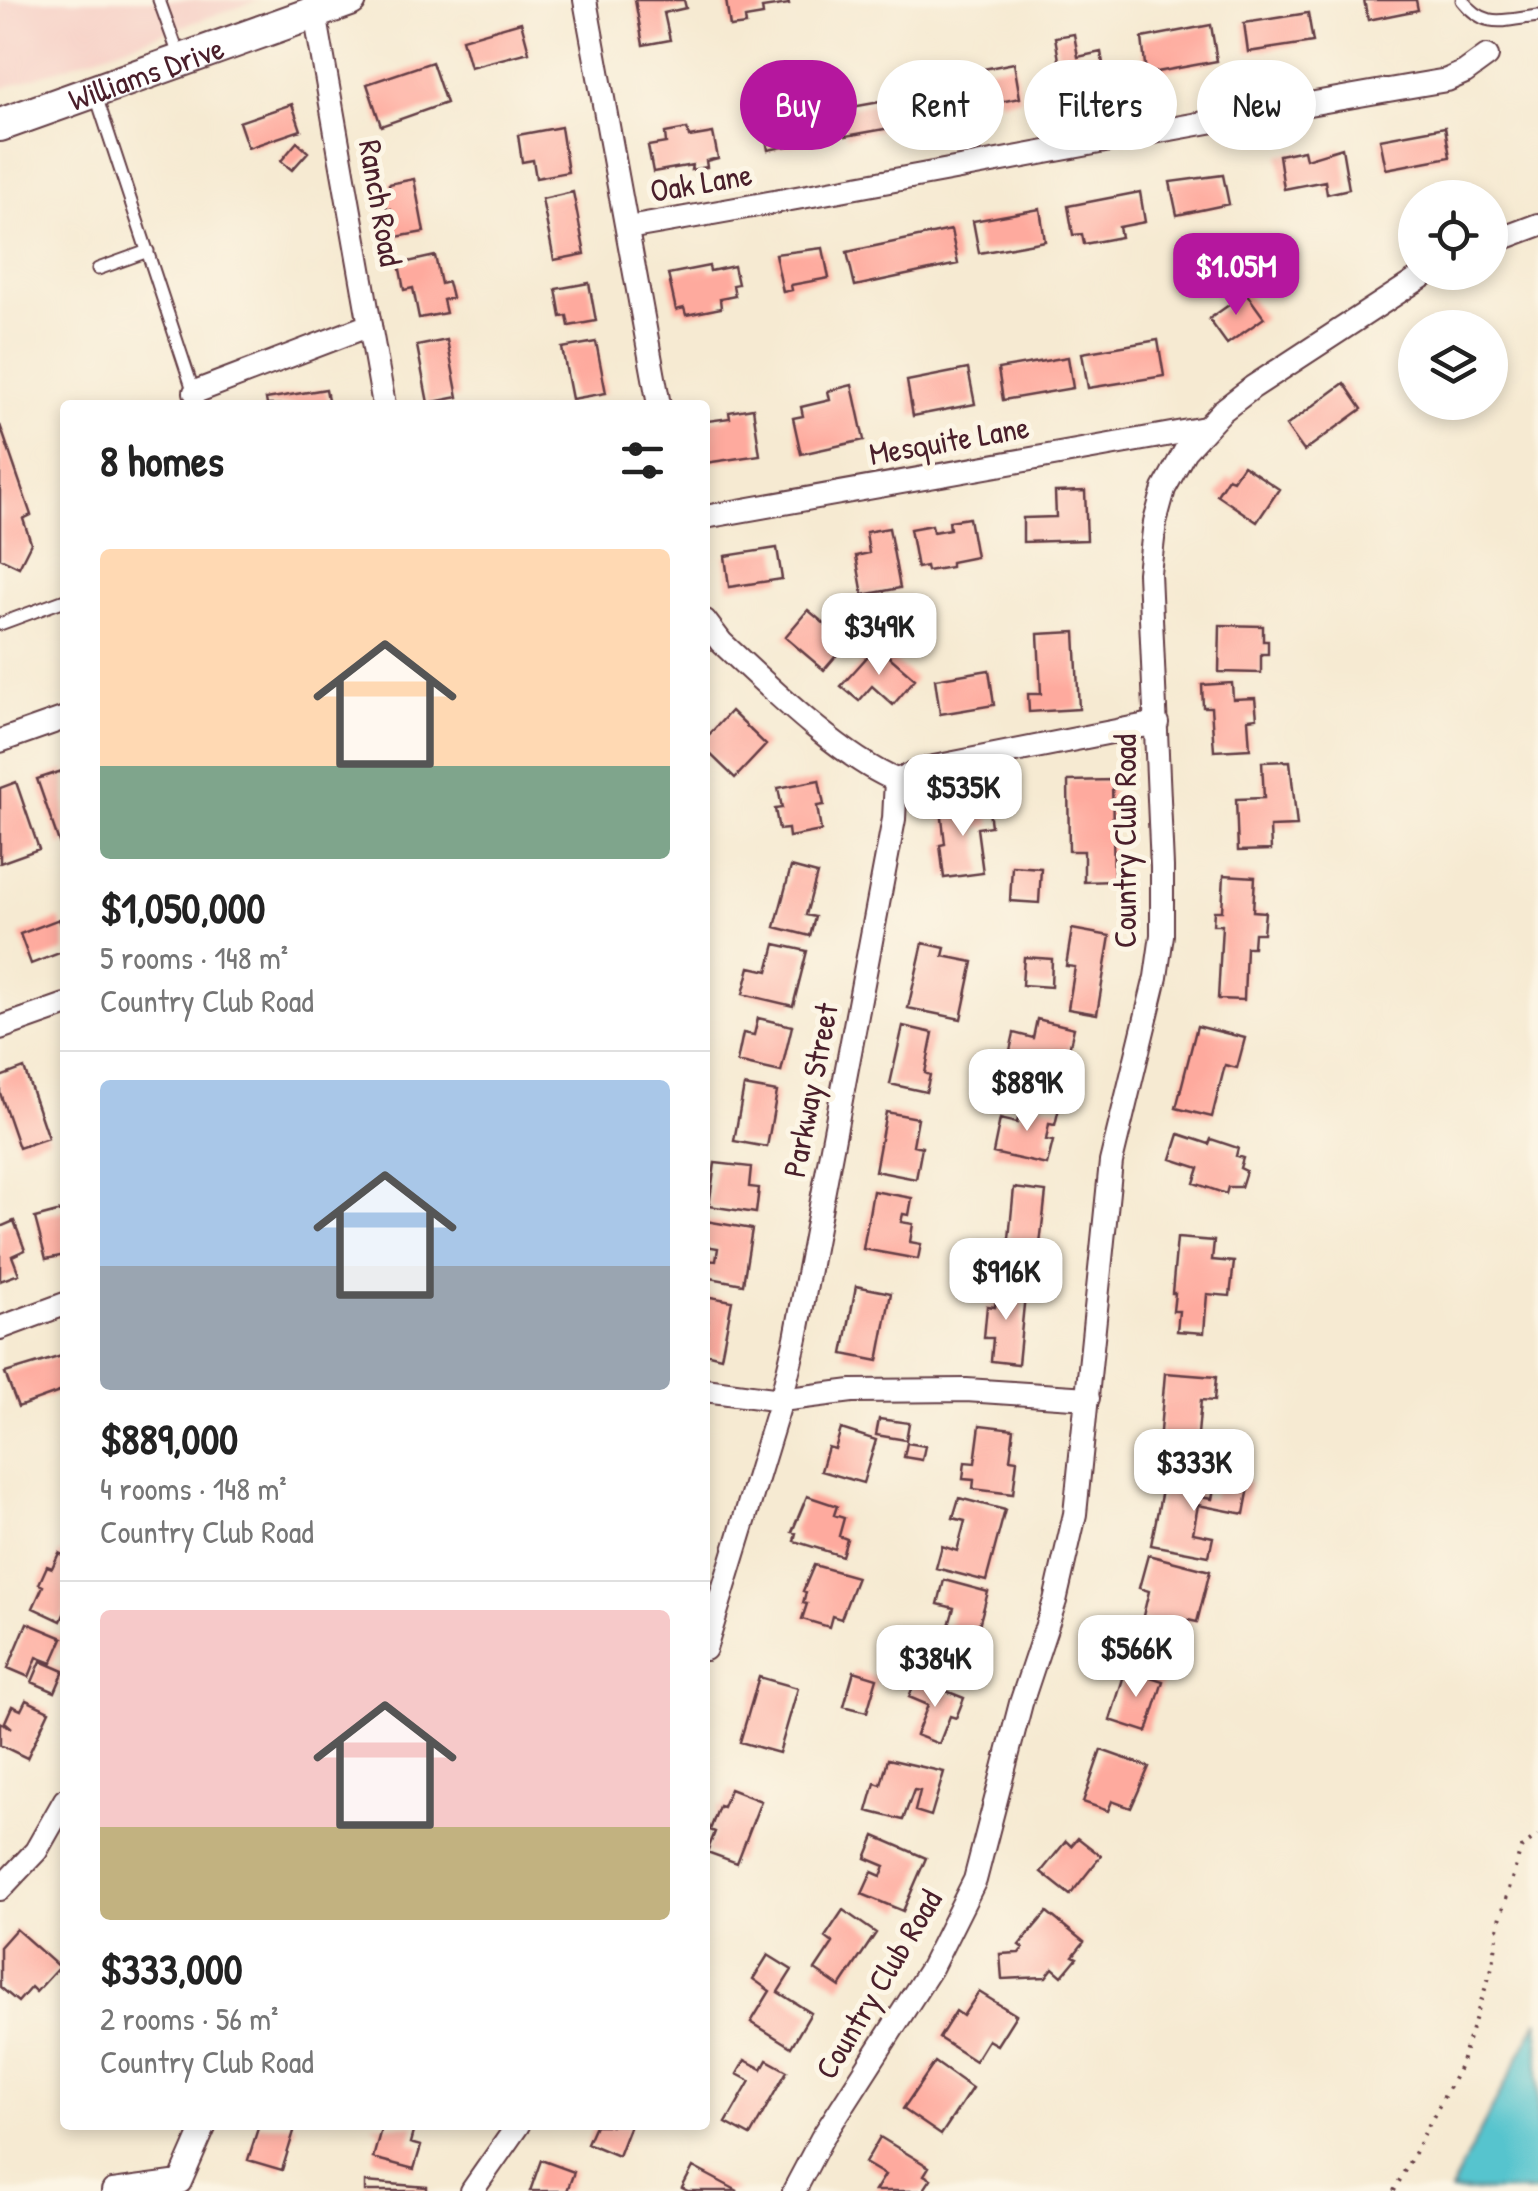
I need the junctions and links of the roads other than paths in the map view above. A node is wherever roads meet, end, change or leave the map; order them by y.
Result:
1 (159, 0) edge
2 (350, 0) edge
3 (585, 0) edge
4 (1462, 0) edge
5 (315, 13) junction
6 (1538, 16) edge
7 (1487, 56) dead end
8 (181, 62) junction
9 (95, 92) junction
10 (0, 125) edge
11 (1538, 225) edge
12 (628, 228) junction
13 (1508, 236) edge
14 (148, 251) junction
15 (98, 269) dead end
16 (1401, 290) edge
17 (370, 325) junction
18 (197, 398) edge
19 (383, 400) edge
20 (658, 400) edge
21 (1205, 428) junction
22 (710, 515) edge
23 (60, 602) edge
24 (0, 624) edge
25 (710, 628) edge
26 (60, 720) edge
27 (1157, 723) junction
28 (0, 741) edge
29 (896, 780) junction
30 (60, 1007) edge
31 (0, 1028) edge
32 (60, 1306) edge
33 (0, 1328) edge
34 (710, 1391) edge
35 (1088, 1398) junction
36 (781, 1400) junction
37 (710, 1633) edge
38 (60, 1809) edge
39 (0, 1889) edge
40 (203, 2130) edge
41 (515, 2130) edge
42 (181, 2186) edge
43 (112, 2191) edge
44 (472, 2191) edge
45 (794, 2191) edge

1 - 8 lane
2 - 5 main road, Williams Drive
3 - 12 street
4 - 6 lane
5 - 8 main road, Williams Drive
5 - 17 street, Ranch Road
7 - 12 street, Oak Lane
8 - 9 main road, Williams Drive
9 - 10 main road, Williams Drive
9 - 14 lane
11 - 13 street
12 - 20 street
14 - 15 lane
14 - 18 lane
16 - 21 street, Country Club Road
17 - 18 street
17 - 19 street, Ranch Road
21 - 22 street, Mesquite Lane
21 - 27 street, Country Club Road
23 - 24 lane
25 - 29 street
26 - 28 street
27 - 29 street
27 - 35 street, Country Club Road
29 - 36 street, Parkway Street
30 - 31 street
32 - 33 street
34 - 36 street
35 - 36 street
35 - 45 street, Country Club Road
36 - 37 street, Parkway Street
38 - 39 street
40 - 42 street
41 - 44 street
42 - 43 street

